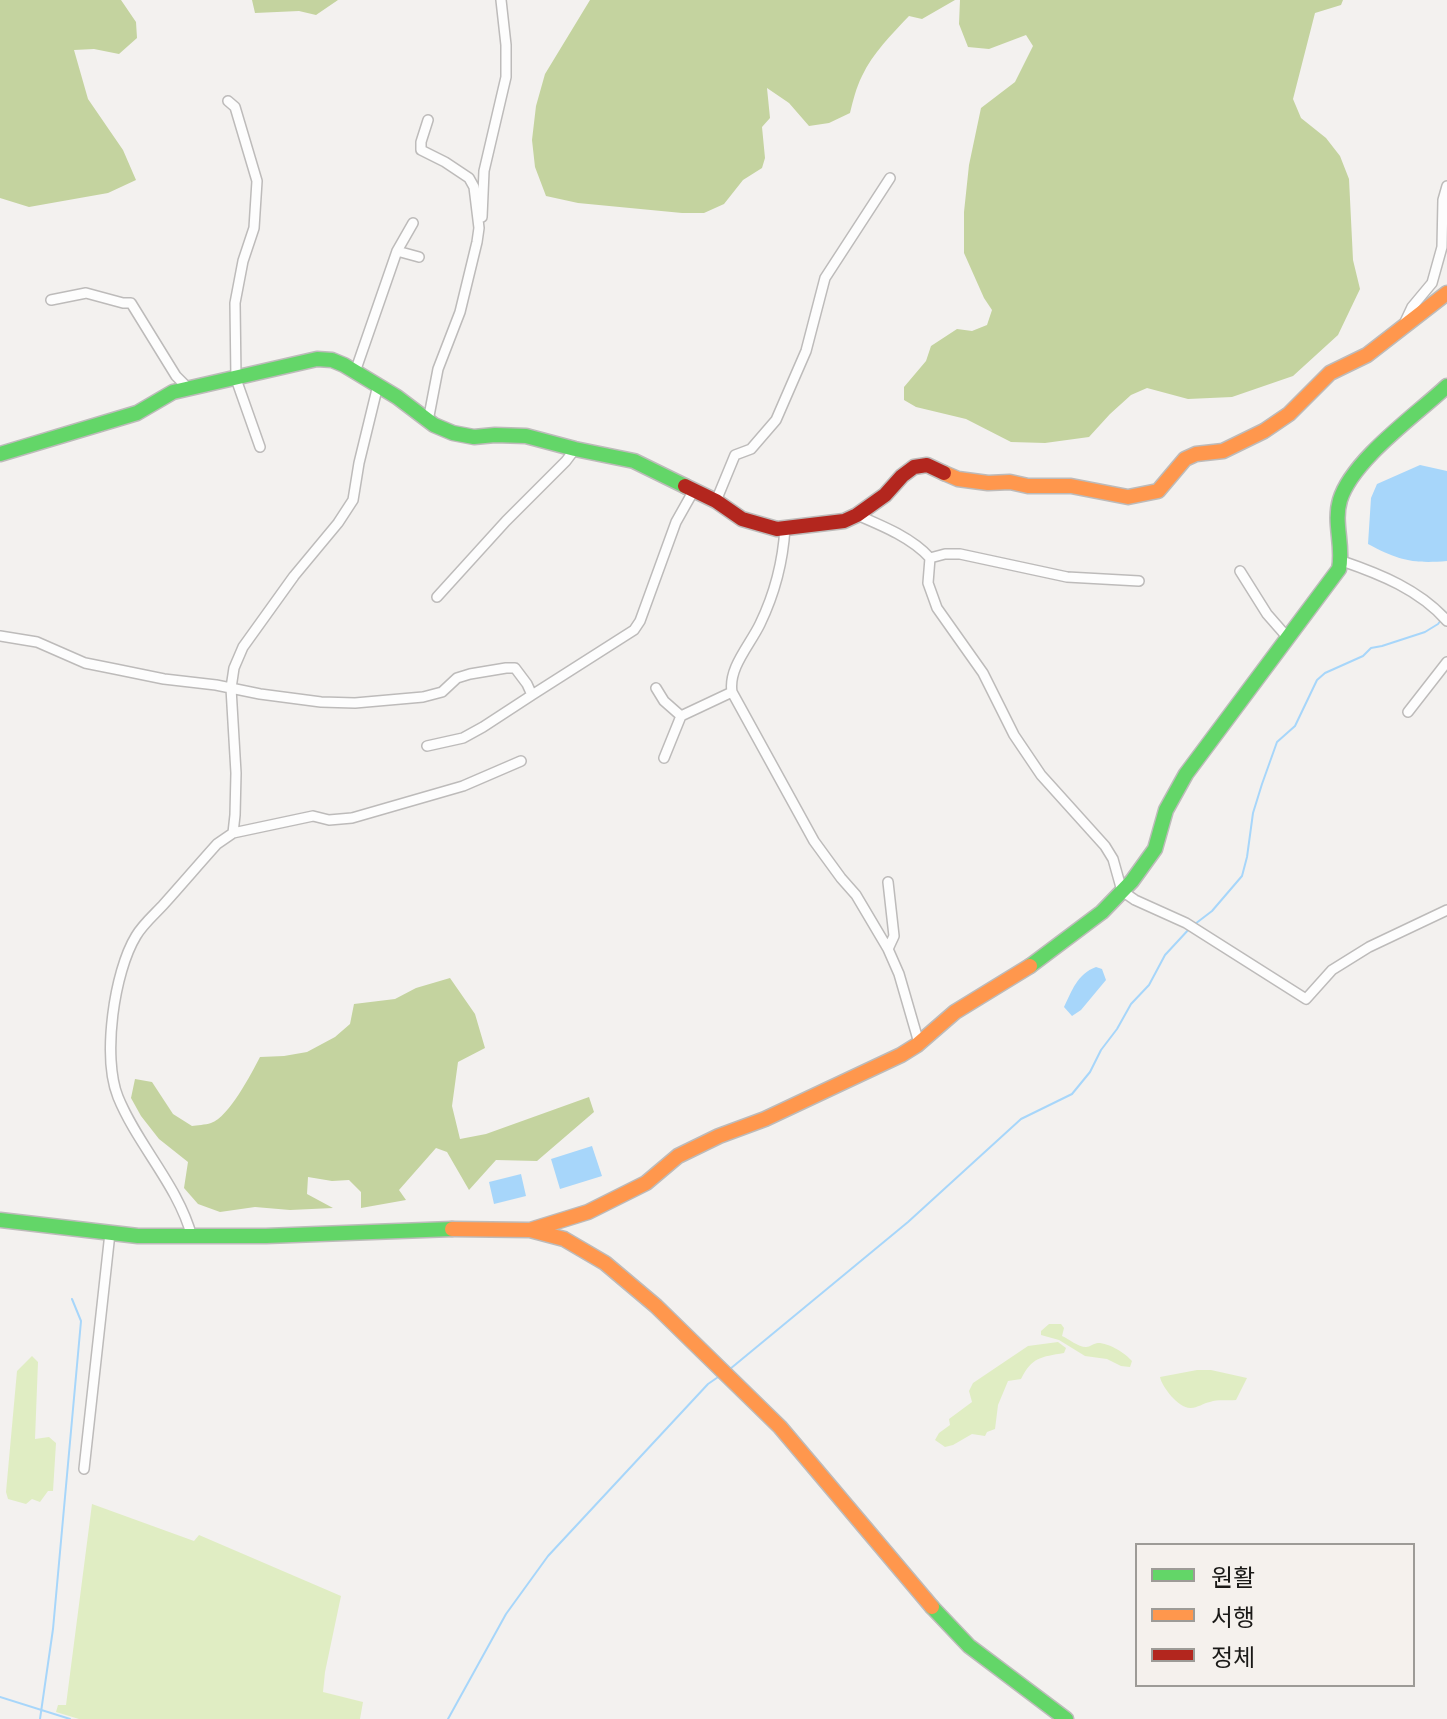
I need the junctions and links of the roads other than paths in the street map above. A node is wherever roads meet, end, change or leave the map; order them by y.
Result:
1 (501, 0) edge
2 (228, 101) dead end
3 (428, 120) dead end
4 (890, 178) dead end
5 (1447, 186) edge
6 (413, 223) dead end
7 (479, 228) junction
8 (397, 251) junction
9 (419, 257) dead end
10 (1447, 293) edge
11 (51, 300) dead end
12 (1403, 326) junction
13 (355, 372) junction
14 (236, 379) junction
15 (378, 385) junction
16 (1447, 386) edge
17 (188, 388) junction
18 (428, 421) junction
19 (260, 447) dead end
20 (575, 449) junction
21 (0, 454) edge
22 (694, 490) junction
23 (716, 501) junction
24 (857, 515) junction
25 (785, 528) junction
26 (930, 558) junction
27 (1342, 561) junction
28 (1240, 571) dead end
29 (1139, 581) dead end
30 (437, 597) dead end
31 (1447, 621) edge
32 (0, 636) edge
33 (1288, 638) junction
34 (1447, 662) edge
35 (231, 688) junction
36 (656, 688) dead end
37 (732, 692) junction
38 (532, 695) junction
39 (1408, 712) dead end
40 (681, 716) junction
41 (427, 746) dead end
42 (664, 758) dead end
43 (521, 761) dead end
44 (233, 833) junction
45 (888, 882) dead end
46 (1122, 891) junction
47 (1447, 910) edge
48 (888, 949) junction
49 (919, 1043) junction
50 (0, 1220) edge
51 (530, 1230) junction
52 (110, 1233) junction
53 (192, 1237) junction
54 (84, 1469) dead end
55 (1066, 1719) edge

1 - 7 street
2 - 14 street
3 - 7 street
4 - 23 street
5 - 12 street
6 - 8 street
7 - 18 street
8 - 9 street
8 - 13 street
10 - 12 street
11 - 17 street
12 - 24 street
13 - 14 street
13 - 15 street
14 - 17 street
14 - 19 street
15 - 18 street
15 - 35 street
16 - 27 street
17 - 21 street
18 - 20 street
20 - 22 street
20 - 30 street
22 - 23 street
22 - 38 street
23 - 25 street
24 - 25 street
24 - 26 street
25 - 37 street
26 - 29 street
26 - 46 street
27 - 31 street
27 - 33 street
28 - 33 street
32 - 35 street
33 - 46 street
34 - 39 street
35 - 38 street
35 - 44 street
36 - 40 street
37 - 40 street
37 - 48 street
38 - 41 street
40 - 42 street
43 - 44 street
44 - 53 street
45 - 48 street
46 - 47 street
46 - 49 street
48 - 49 street
49 - 51 street
50 - 52 street
51 - 53 street
51 - 55 street
52 - 53 street
52 - 54 street

